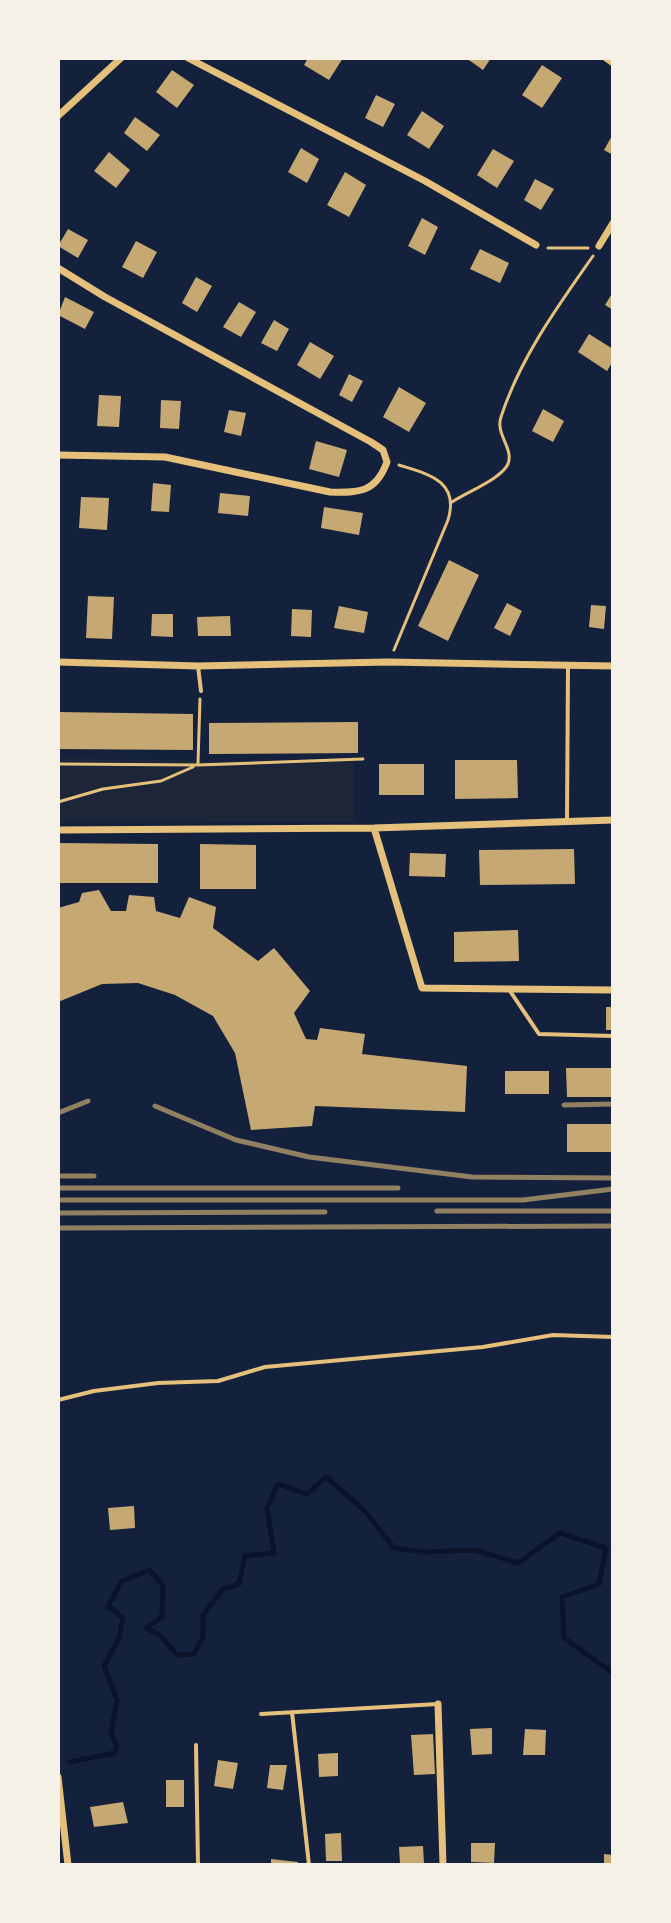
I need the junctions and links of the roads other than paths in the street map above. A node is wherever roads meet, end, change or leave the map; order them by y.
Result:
1 (121, 58) edge
2 (188, 58) edge
3 (606, 58) edge
4 (613, 63) edge
5 (58, 116) edge
6 (613, 223) edge
7 (536, 245) road end
8 (599, 246) road end
9 (58, 268) edge
10 (58, 455) edge
11 (58, 662) edge
12 (198, 666) junction
13 (568, 666) junction
14 (613, 666) edge
15 (201, 691) road end
16 (567, 820) junction
17 (613, 820) edge
18 (374, 828) junction
19 (58, 830) edge
20 (509, 989) junction
21 (613, 990) edge
22 (613, 1036) edge
23 (613, 1337) edge
24 (58, 1400) edge
25 (438, 1704) joint
26 (292, 1712) junction
27 (261, 1714) dead end
28 (196, 1745) dead end
29 (58, 1777) edge
30 (68, 1865) edge
31 (198, 1865) edge
32 (309, 1865) edge
33 (443, 1865) edge

1 - 5 street
2 - 7 street
3 - 4 street
6 - 8 street
9 - 10 street
11 - 12 street
12 - 13 street
12 - 15 lane
13 - 14 street
13 - 16 lane
16 - 17 street
16 - 18 street
18 - 19 street
18 - 20 street
20 - 21 street
20 - 22 lane
23 - 24 lane
25 - 26 lane
25 - 33 street
26 - 27 lane
26 - 32 lane
28 - 31 lane
29 - 30 street

